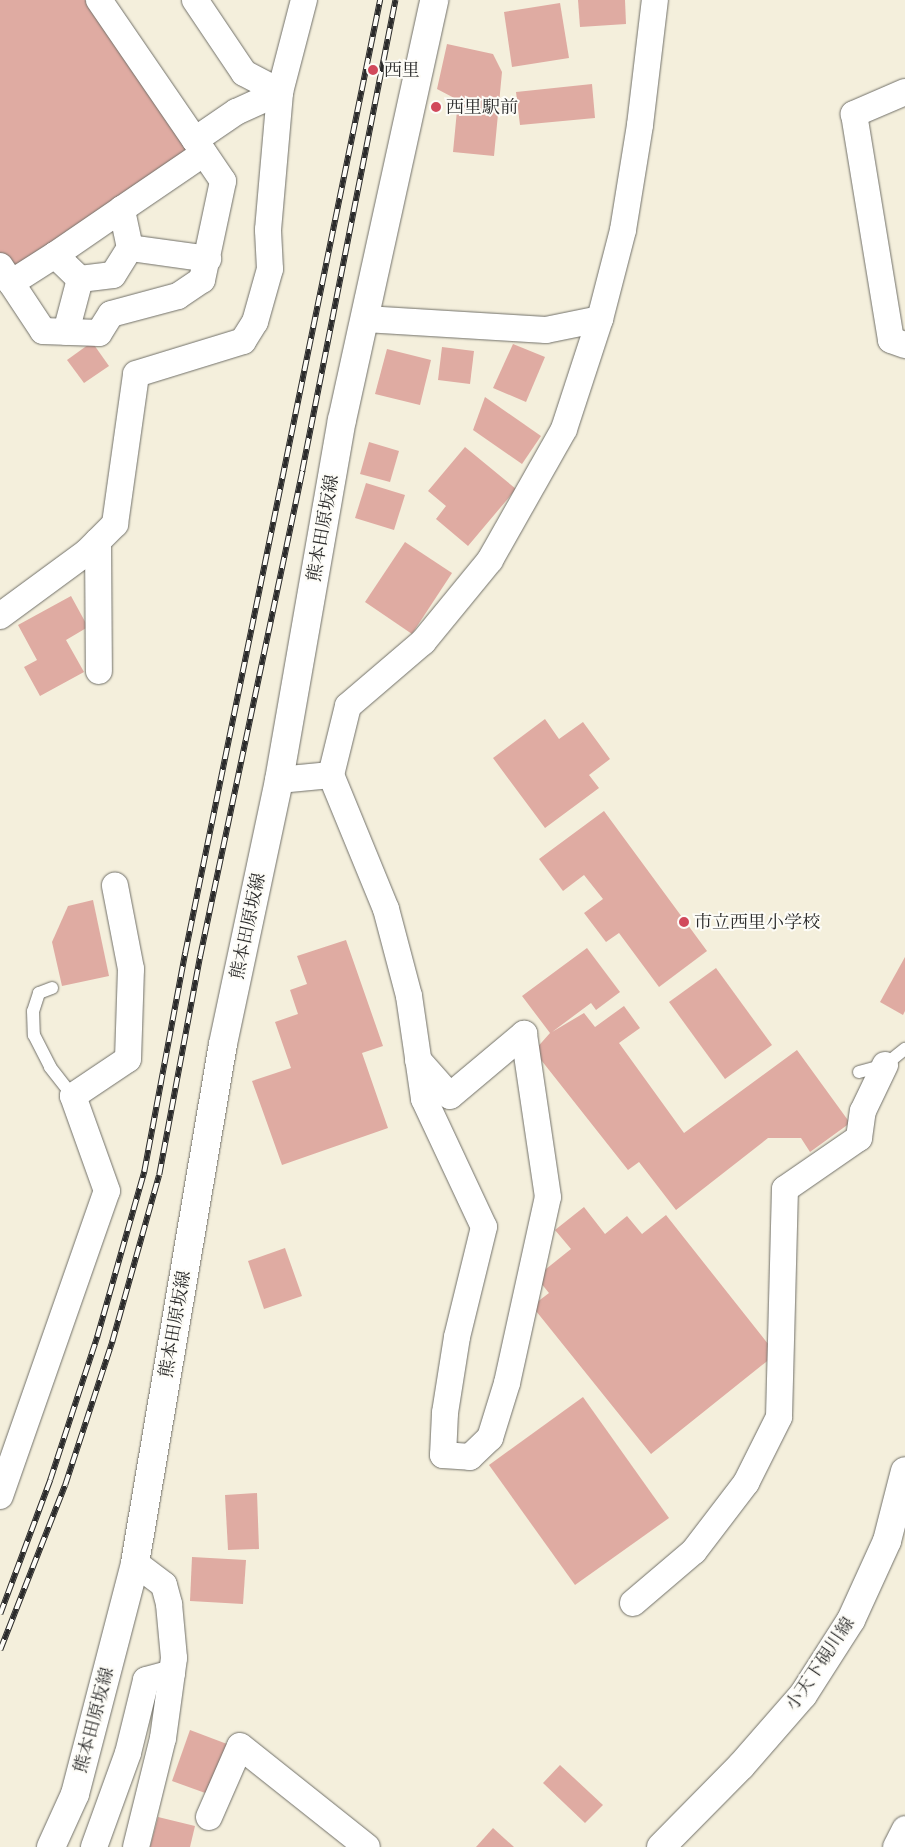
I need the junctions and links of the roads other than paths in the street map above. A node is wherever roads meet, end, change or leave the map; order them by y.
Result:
1 (99, 0) edge
2 (195, 0) edge
3 (304, 0) edge
4 (434, 0) edge
5 (655, 0) edge
6 (280, 92) junction
7 (905, 92) edge
8 (199, 147) junction
9 (122, 209) junction
10 (130, 248) junction
11 (55, 255) junction
12 (208, 259) junction
13 (6, 274) edge
14 (80, 280) junction
15 (365, 319) junction
16 (600, 319) junction
17 (66, 332) junction
18 (905, 345) edge
19 (98, 541) junction
20 (0, 616) edge
21 (99, 671) dead end
22 (331, 775) junction
23 (278, 780) junction
24 (115, 886) dead end
25 (52, 988) dead end
26 (905, 1049) edge
27 (418, 1060) junction
28 (885, 1065) junction
29 (859, 1072) dead end
30 (73, 1096) junction
31 (905, 1471) edge
32 (0, 1496) edge
33 (135, 1563) junction
34 (633, 1603) dead end
35 (172, 1673) junction
36 (208, 1817) dead end
37 (905, 1829) edge
38 (51, 1847) edge
39 (94, 1847) edge
40 (136, 1847) edge
41 (367, 1847) edge
42 (661, 1847) edge
43 (896, 1847) edge

1 - 8 street
2 - 6 street
3 - 6 street
4 - 15 main road, 熊本田原坂線
5 - 16 street
6 - 8 street
6 - 19 street
7 - 18 street
8 - 9 street
8 - 12 street
9 - 10 street
9 - 11 street
10 - 12 street
10 - 14 street
11 - 13 street
11 - 14 street
12 - 17 street
13 - 17 street
14 - 17 street
15 - 16 street
15 - 23 main road, 熊本田原坂線
16 - 22 street
19 - 20 street
19 - 21 street
22 - 23 street
22 - 27 street
23 - 33 main road, 熊本田原坂線
24 - 30 street
25 - 30 lane
26 - 28 lane
27 - 27 street
28 - 29 lane
28 - 34 street
30 - 32 street
31 - 42 main road, 小天下硯川線
33 - 35 street
33 - 38 main road, 熊本田原坂線
35 - 39 street
35 - 40 street
36 - 41 street
37 - 43 street

